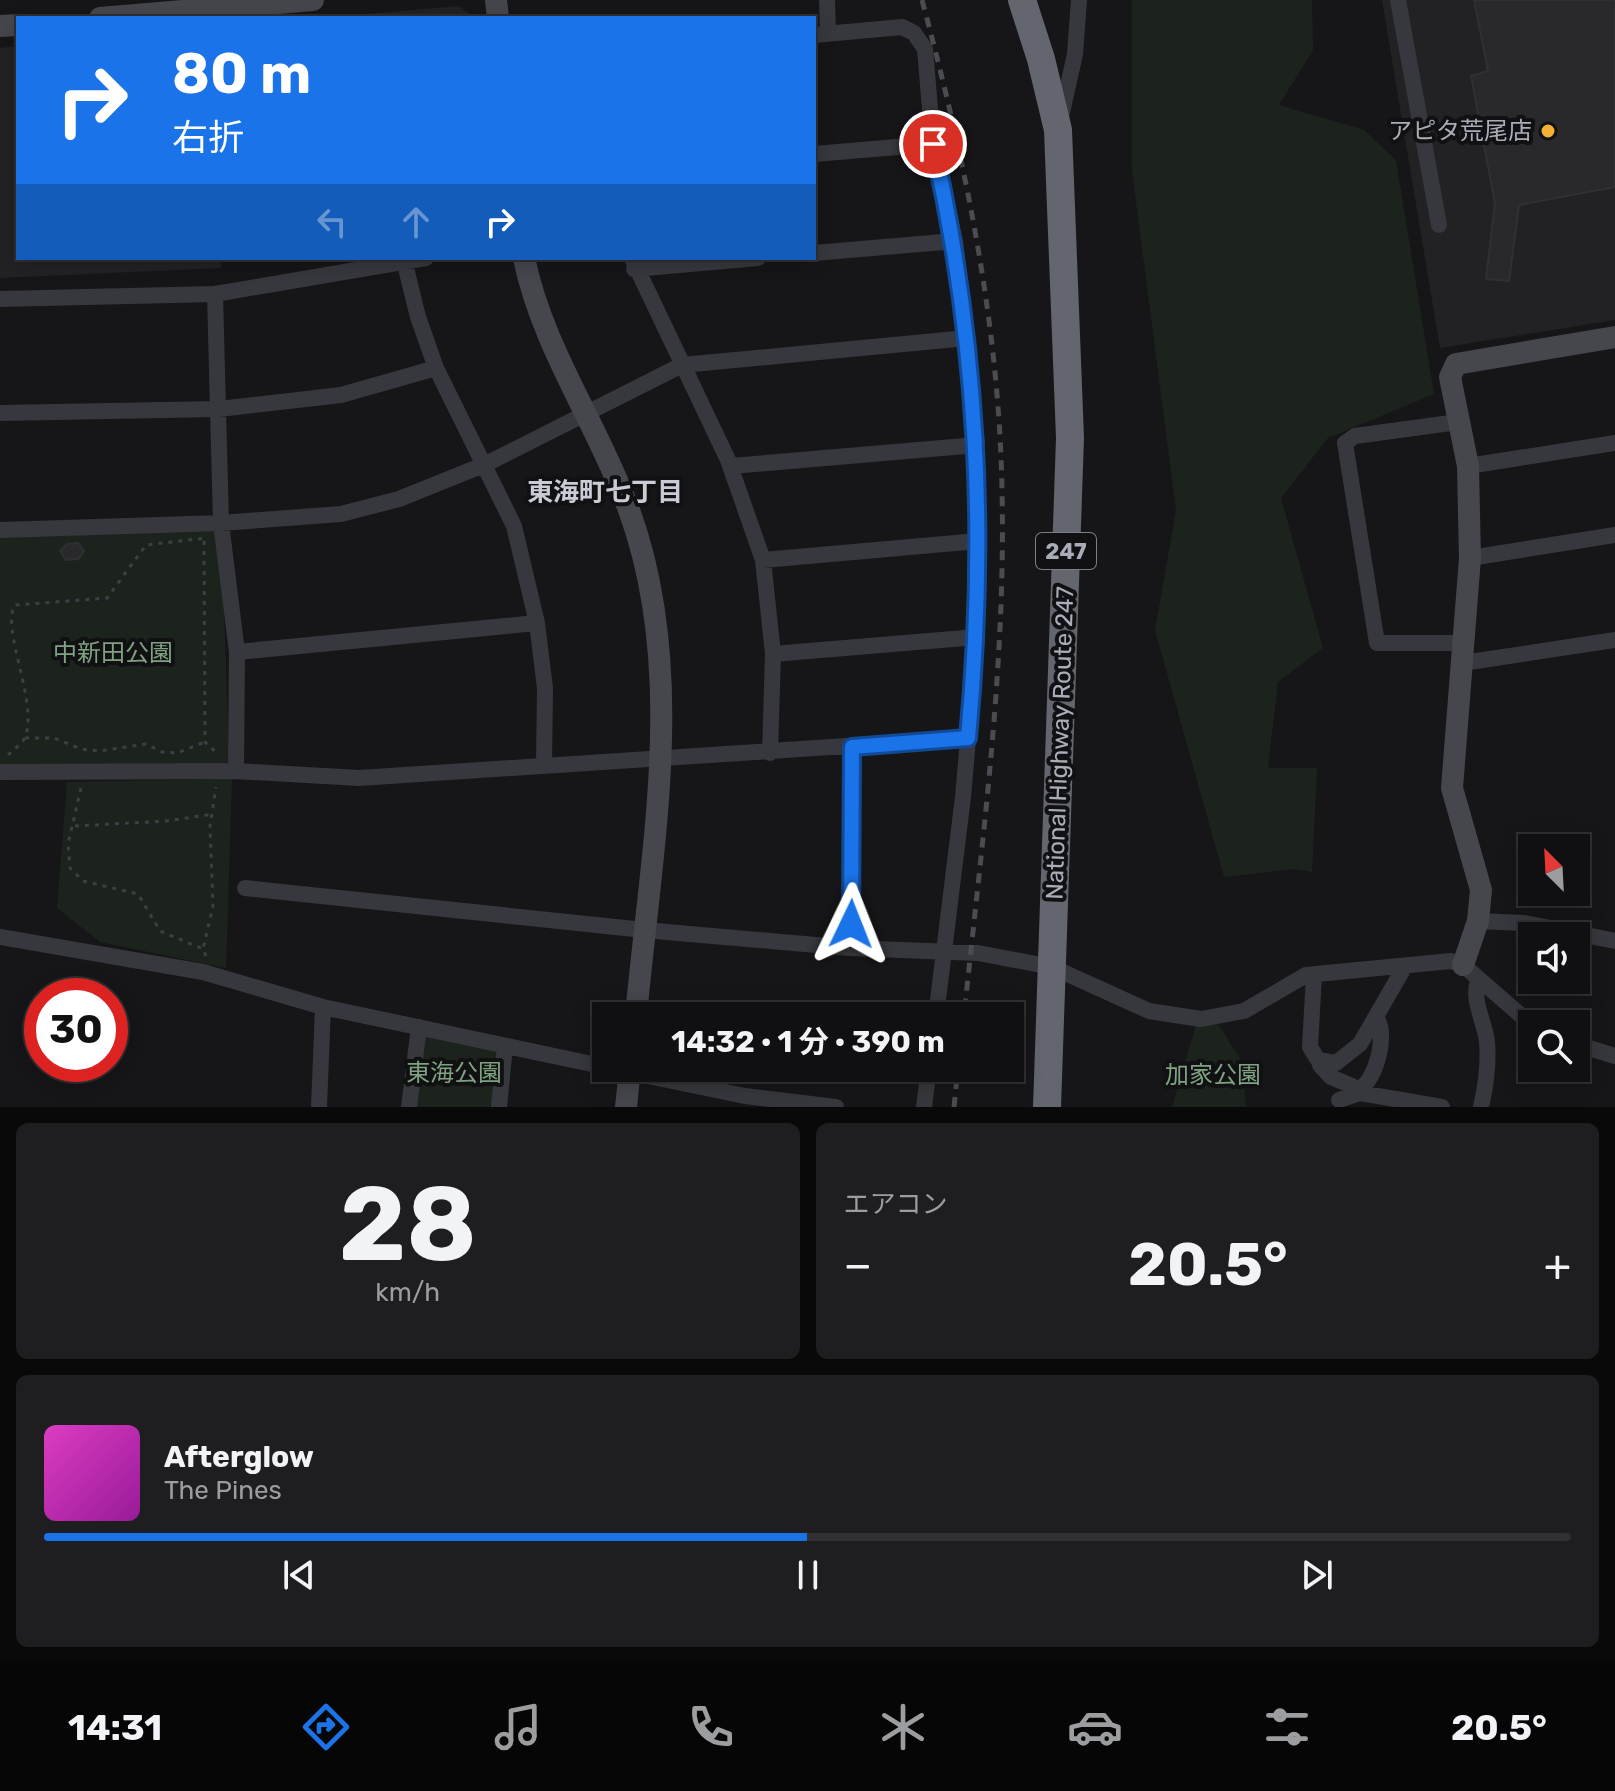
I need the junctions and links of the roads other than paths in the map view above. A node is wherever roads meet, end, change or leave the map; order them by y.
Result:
1 (313, 0) edge
2 (827, 0) edge
3 (1022, 0) edge
4 (1079, 0) edge
5 (1398, 0) edge
6 (124, 16) edge
7 (821, 34) edge
8 (1058, 130) junction
9 (933, 144) junction
10 (816, 154) edge
11 (1439, 225) dead end
12 (955, 241) junction
13 (816, 253) edge
14 (419, 260) edge
15 (524, 260) edge
16 (708, 260) edge
17 (633, 263) edge
18 (405, 264) junction
19 (215, 294) junction
20 (0, 299) edge
21 (1615, 337) edge
22 (967, 338) junction
23 (682, 365) junction
24 (436, 368) junction
25 (219, 409) junction
26 (587, 412) junction
27 (0, 413) edge
28 (1458, 422) junction
29 (1615, 443) edge
30 (977, 445) junction
31 (486, 464) junction
32 (731, 466) junction
33 (1468, 466) junction
34 (221, 523) junction
35 (0, 530) edge
36 (1615, 535) edge
37 (978, 541) junction
38 (1470, 558) junction
39 (763, 560) junction
40 (537, 623) junction
41 (977, 637) junction
42 (1615, 640) edge
43 (237, 652) junction
44 (1464, 653) junction
45 (773, 654) junction
46 (968, 738) junction
47 (852, 747) junction
48 (770, 753) junction
49 (660, 756) junction
50 (544, 764) junction
51 (236, 771) junction
52 (0, 772) edge
53 (245, 888) dead end
54 (1478, 921) junction
55 (644, 930) junction
56 (0, 937) edge
57 (1615, 941) edge
58 (850, 948) junction
59 (944, 954) junction
60 (1405, 966) junction
61 (1052, 967) junction
62 (1471, 972) junction
63 (1314, 975) junction
64 (637, 1002) edge
65 (938, 1002) edge
66 (323, 1007) junction
67 (1518, 1013) edge
68 (1376, 1017) junction
69 (419, 1027) junction
70 (505, 1046) junction
71 (1590, 1048) edge
72 (1615, 1056) edge
73 (1320, 1061) junction
74 (592, 1064) edge
75 (621, 1082) edge
76 (668, 1082) edge
77 (927, 1082) edge
78 (1359, 1091) junction
79 (1339, 1100) dead end
80 (744, 1102) edge
81 (319, 1107) edge
82 (409, 1107) edge
83 (499, 1107) edge
84 (626, 1107) edge
85 (836, 1107) edge
86 (924, 1107) edge
87 (1047, 1107) edge
88 (1442, 1107) edge
89 (1481, 1107) edge

1 - 6 street
2 - 7 street
3 - 8 highway, National Highway Route 247 / 247
4 - 8 street
5 - 11 street
7 - 9 street
8 - 61 highway, National Highway Route 247 / 247
9 - 10 street
9 - 12 street
12 - 13 street
12 - 22 street
14 - 18 street
15 - 26 street
16 - 17 street
17 - 23 street
18 - 19 street
18 - 24 street
19 - 20 street
19 - 25 street
21 - 28 street
22 - 23 street
22 - 30 street
23 - 26 street
23 - 32 street
24 - 25 street
24 - 31 street
25 - 27 street
25 - 34 street
26 - 31 street
26 - 49 street
28 - 33 street
28 - 44 street
29 - 33 street
30 - 32 street
30 - 37 street
31 - 34 street
31 - 40 street
32 - 39 street
33 - 38 street
34 - 35 street
34 - 43 street
36 - 38 street
37 - 39 street
37 - 41 street
38 - 44 street
39 - 45 street
40 - 43 street
40 - 50 street
41 - 45 street
41 - 46 street
42 - 44 street
43 - 51 street
44 - 54 street
45 - 48 street
46 - 47 street
46 - 59 street
47 - 48 street
47 - 58 street
48 - 49 street
49 - 50 street
49 - 55 street
50 - 51 street
51 - 52 street
53 - 55 street
54 - 57 street
54 - 62 street
55 - 58 street
55 - 64 street
56 - 66 street
58 - 59 street
59 - 61 street
59 - 65 street
60 - 62 street
60 - 63 street
60 - 68 street
61 - 63 street
61 - 87 highway, National Highway Route 247 / 247
62 - 67 street
62 - 89 street
63 - 73 street
66 - 69 street
66 - 81 street
68 - 73 street
68 - 78 street
69 - 70 street
69 - 82 street
70 - 74 street
70 - 83 street
71 - 72 street
73 - 78 street
75 - 84 street
76 - 80 street
77 - 86 street
78 - 79 street
78 - 88 street
80 - 85 street

